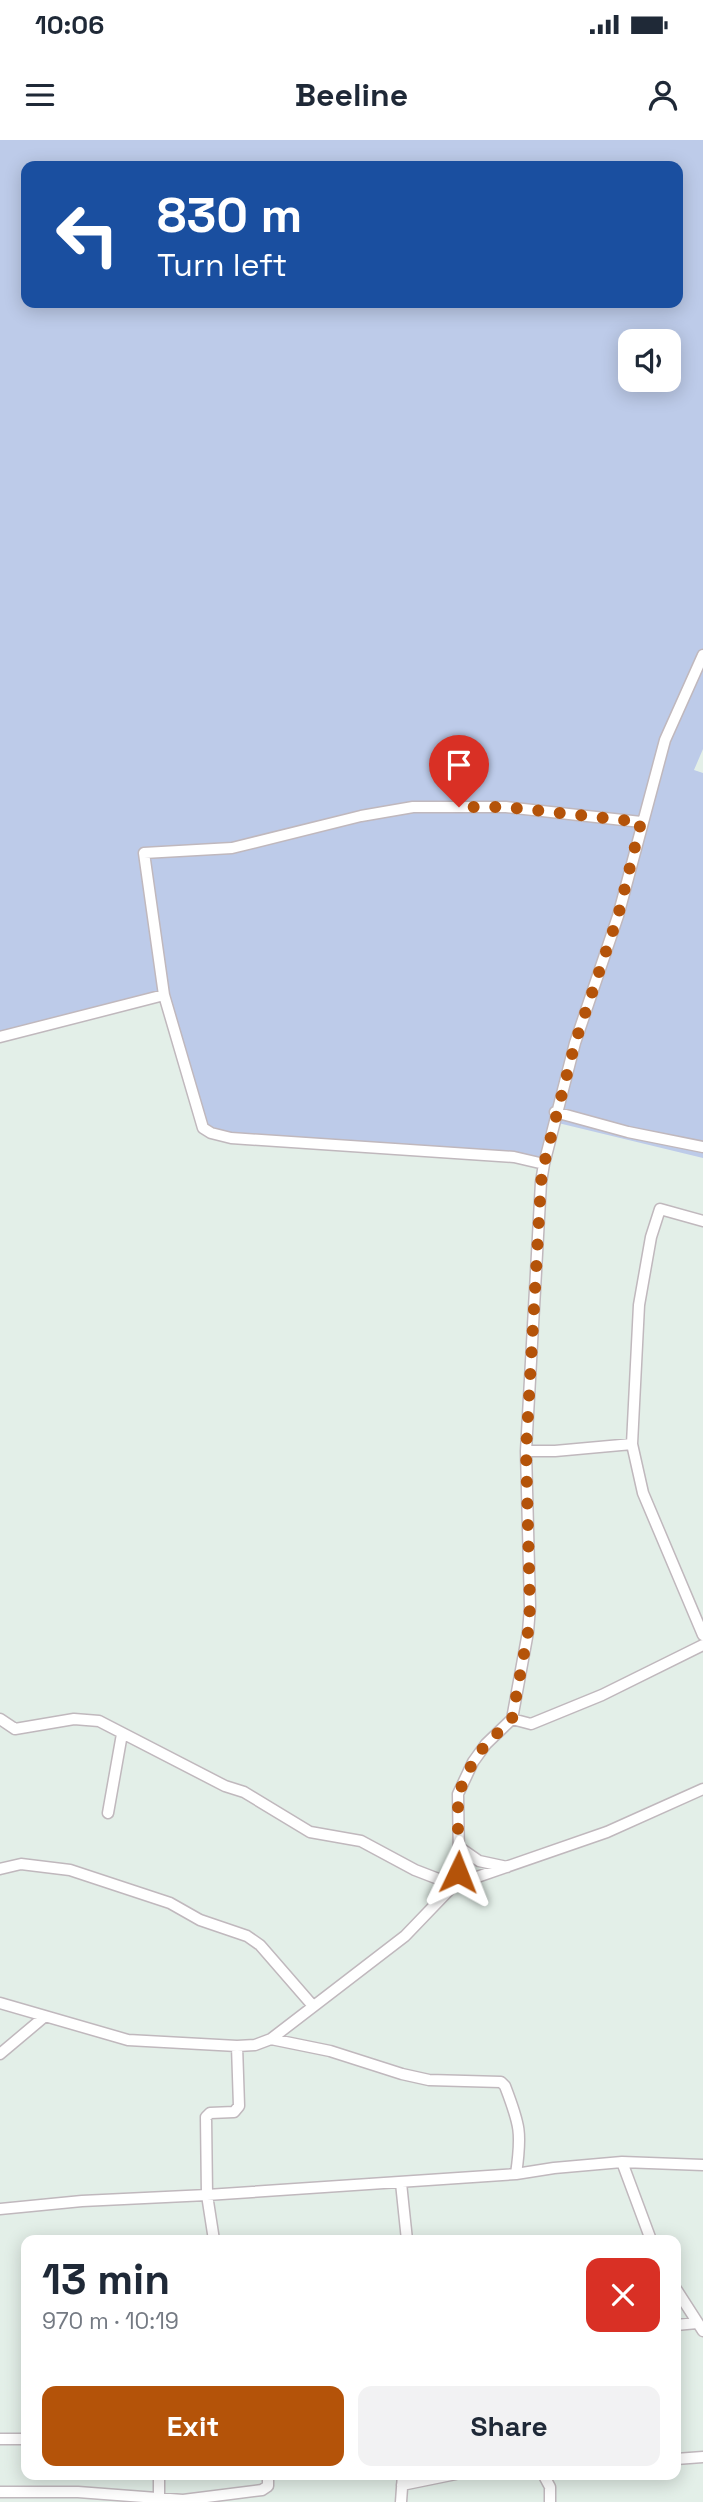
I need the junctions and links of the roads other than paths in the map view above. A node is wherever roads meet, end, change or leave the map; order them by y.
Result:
1 (703, 655) edge
2 (641, 822) junction
3 (164, 995) junction
4 (0, 1037) edge
5 (555, 1112) junction
6 (703, 1147) edge
7 (544, 1164) junction
8 (703, 1221) edge
9 (632, 1444) junction
10 (526, 1451) junction
11 (703, 1635) edge
12 (703, 1645) edge
13 (512, 1719) junction
14 (0, 1720) edge
15 (122, 1734) junction
16 (703, 1789) edge
17 (108, 1813) dead end
18 (459, 1847) junction
19 (510, 1867) junction
20 (0, 1869) edge
21 (454, 1885) junction
22 (0, 2003) edge
23 (313, 2007) junction
24 (44, 2017) junction
25 (271, 2039) junction
26 (237, 2046) junction
27 (0, 2054) edge
28 (622, 2162) junction
29 (703, 2165) edge
30 (516, 2174) junction
31 (401, 2183) junction
32 (207, 2195) junction
33 (0, 2209) edge
34 (213, 2235) edge
35 (406, 2235) edge
36 (649, 2235) edge
37 (681, 2297) edge
38 (681, 2325) edge
39 (700, 2327) edge
40 (0, 2439) edge
41 (21, 2439) edge
42 (703, 2457) edge
43 (681, 2459) edge
44 (159, 2480) edge
45 (268, 2480) edge
46 (402, 2480) edge
47 (546, 2480) edge
48 (0, 2493) edge
49 (160, 2500) edge
50 (401, 2502) edge
51 (550, 2502) edge

1 - 2 street
2 - 3 street
2 - 5 street
3 - 4 street
3 - 7 street
5 - 6 street
5 - 7 street
7 - 10 street
8 - 9 street
9 - 10 street
9 - 11 street
10 - 13 street
12 - 13 street
13 - 18 street
14 - 15 street
15 - 17 street
15 - 21 street
16 - 19 street
18 - 19 street
18 - 21 street
19 - 21 street
20 - 23 street
21 - 23 street
22 - 24 street
23 - 25 street
24 - 26 street
24 - 27 street
25 - 26 street
25 - 30 street
26 - 32 street
28 - 29 street
28 - 30 street
28 - 36 street
30 - 31 street
31 - 32 street
31 - 35 street
32 - 33 street
32 - 34 street
37 - 39 street
38 - 39 street
40 - 41 street
42 - 43 street
44 - 49 street
45 - 49 street
46 - 50 street
47 - 51 street
48 - 49 street

